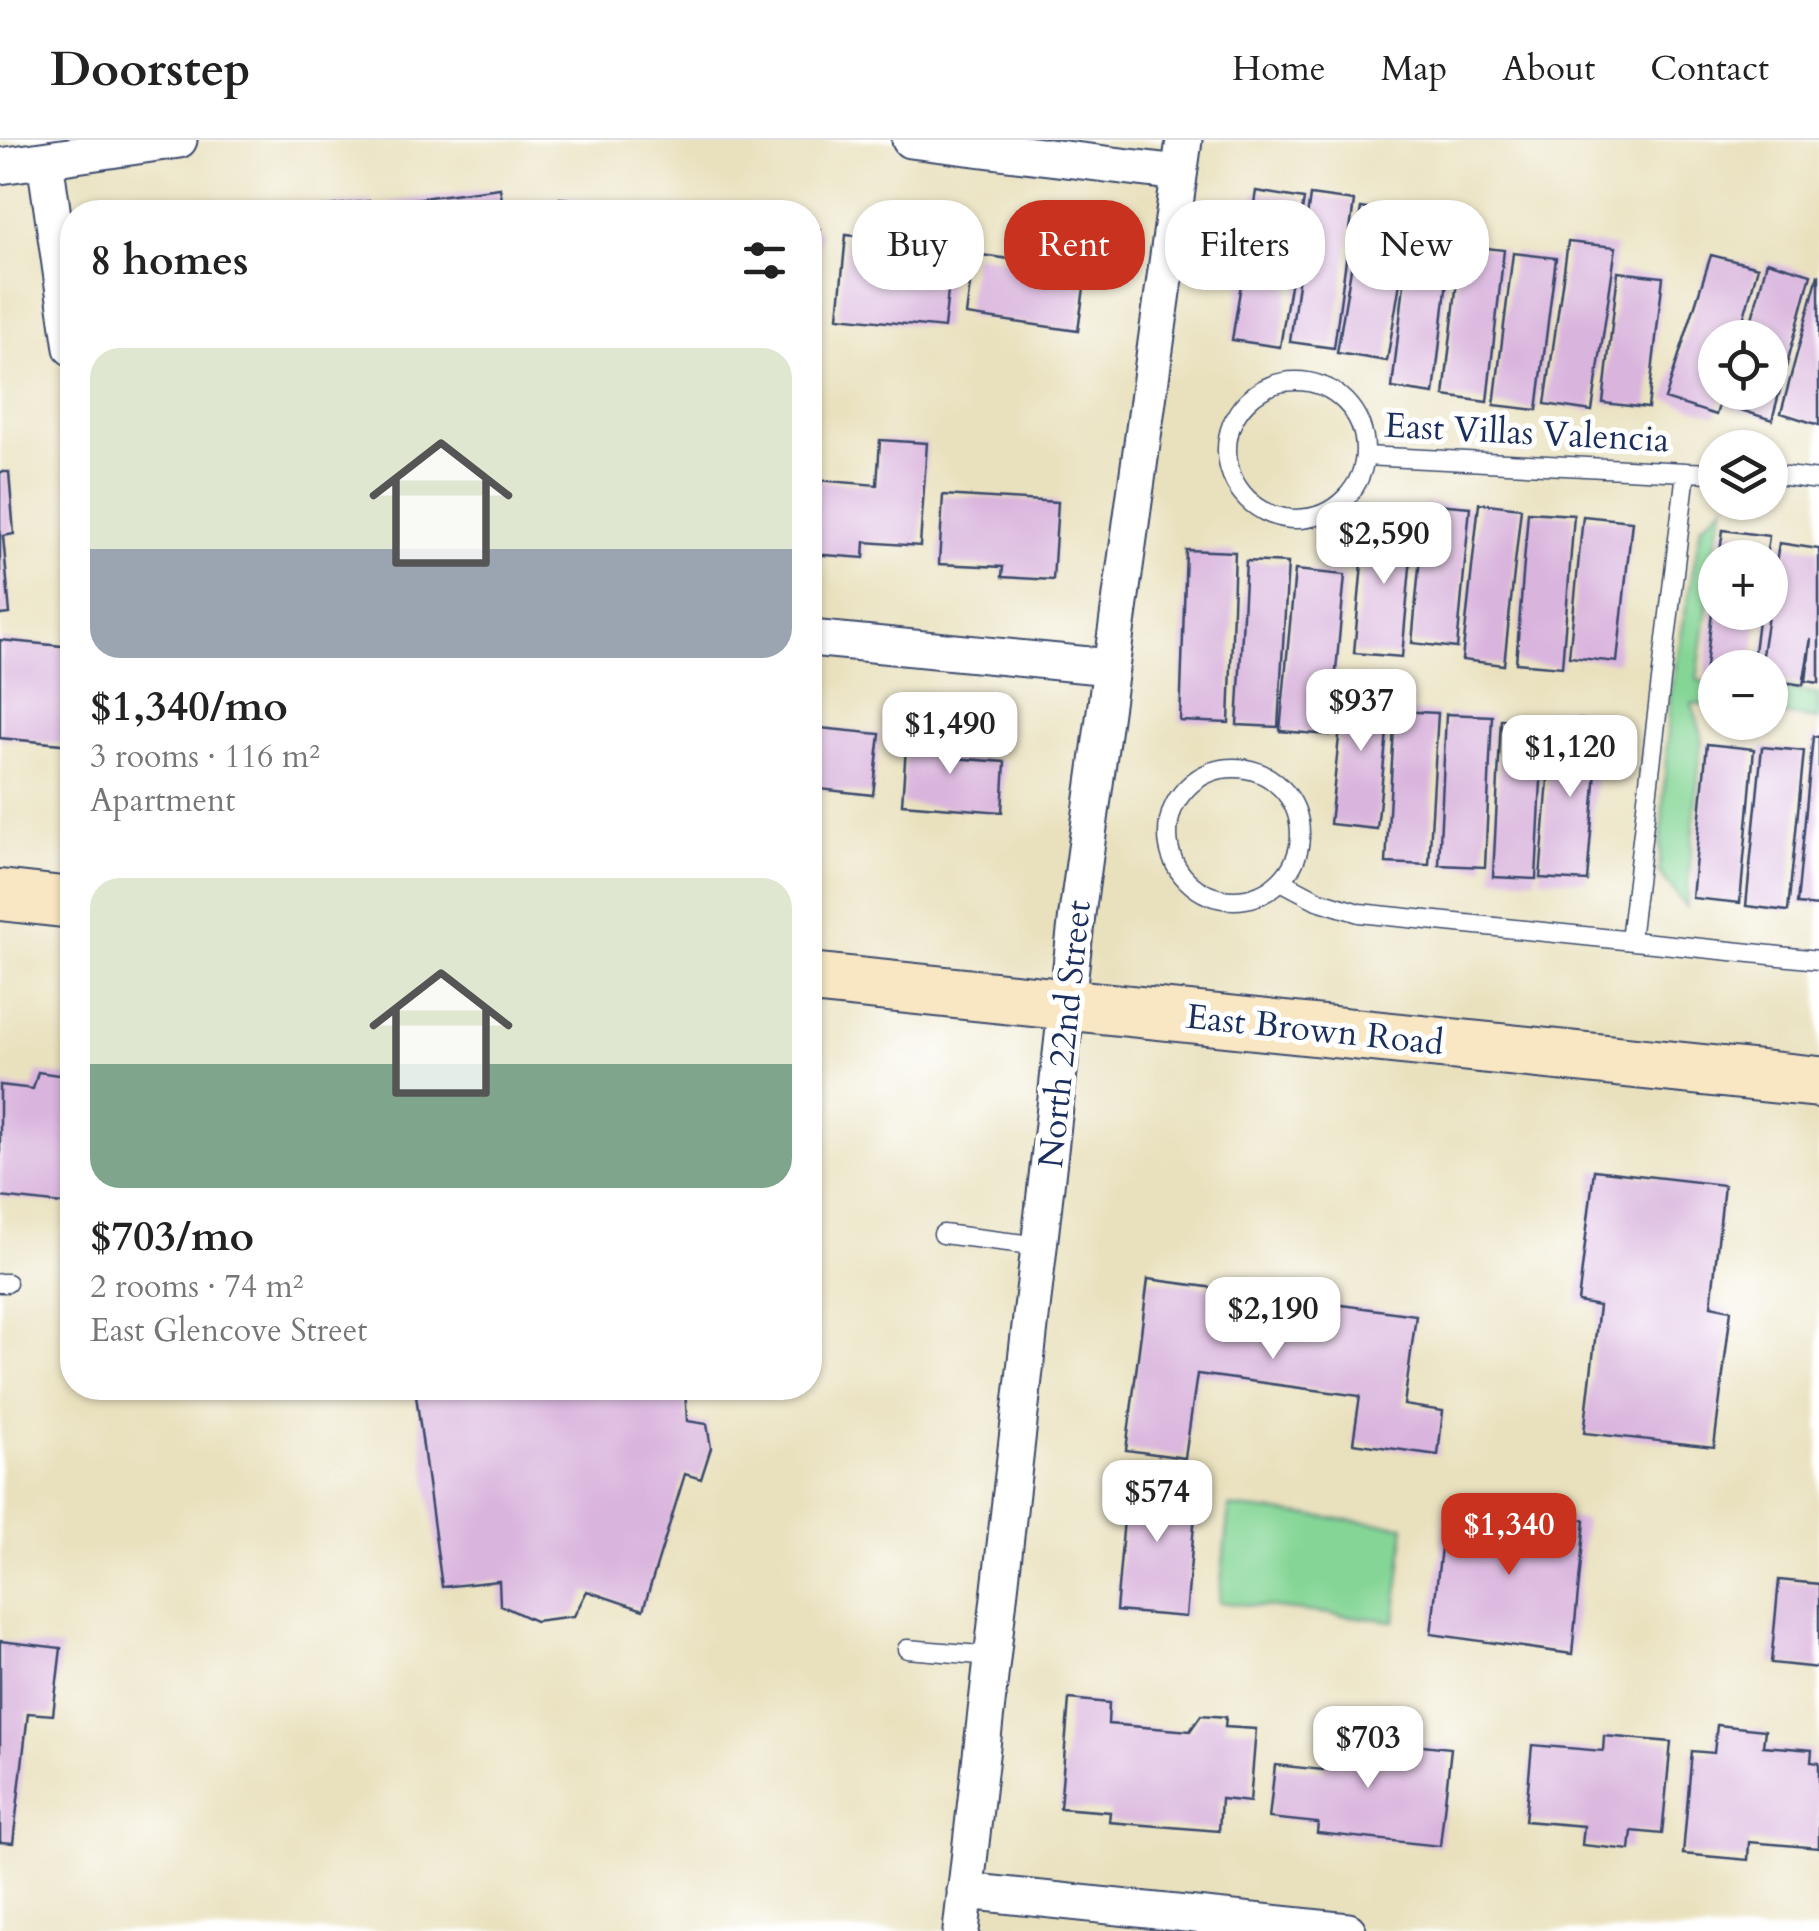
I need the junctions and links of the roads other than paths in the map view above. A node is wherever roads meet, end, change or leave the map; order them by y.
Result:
1 (179, 140) edge
2 (910, 140) edge
3 (1182, 156) edge
4 (46, 160) junction
5 (0, 166) edge
6 (60, 261) edge
7 (1365, 456) junction
8 (1686, 472) junction
9 (1698, 472) edge
10 (1788, 476) edge
11 (1819, 480) edge
12 (822, 639) edge
13 (1110, 667) junction
14 (1281, 881) junction
15 (0, 895) edge
16 (60, 902) edge
17 (1630, 940) junction
18 (1819, 960) edge
19 (822, 979) edge
20 (1068, 1004) junction
21 (1819, 1082) edge
22 (943, 1234) dead end
23 (1040, 1246) junction
24 (907, 1649) dead end
25 (992, 1656) junction
26 (966, 1891) junction
27 (961, 1931) edge
28 (1348, 1931) edge

1 - 4 street
2 - 3 street
3 - 13 street, North 22nd Street
4 - 5 street
4 - 6 street
7 - 7 lane, East Villas Valencia
7 - 8 lane, East Villas Valencia
8 - 9 lane, East Villas Valencia
8 - 17 lane, East Villas Valencia
10 - 11 lane
12 - 13 street
13 - 20 street, North 22nd Street
14 - 14 lane
14 - 17 lane
15 - 16 main road
17 - 18 lane
19 - 20 main road, East Brown Road
20 - 21 main road, East Brown Road
20 - 23 street, North 22nd Street
22 - 23 lane
23 - 25 street, North 22nd Street
24 - 25 lane
25 - 26 street, North 22nd Street
26 - 27 street, North 22nd Street
26 - 28 street

